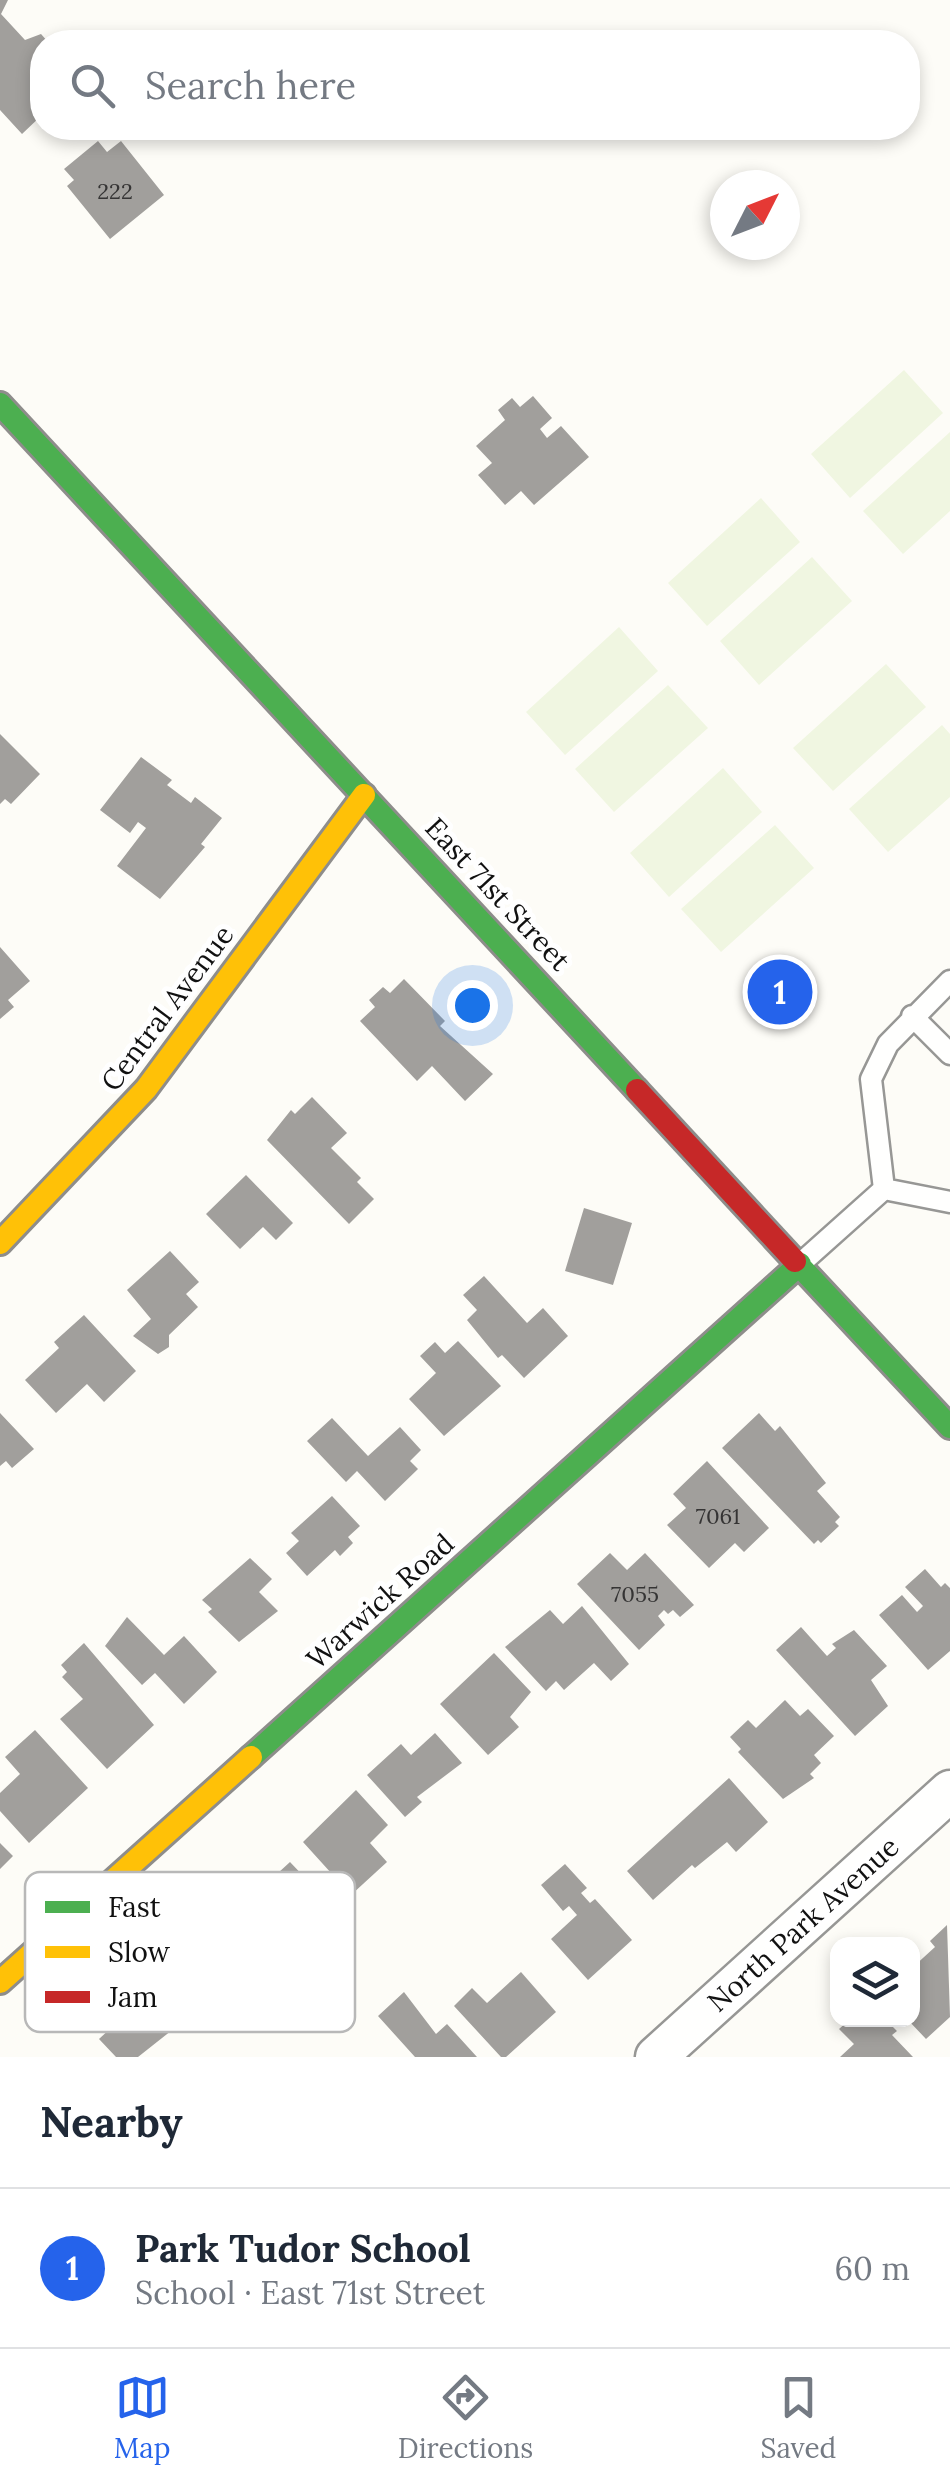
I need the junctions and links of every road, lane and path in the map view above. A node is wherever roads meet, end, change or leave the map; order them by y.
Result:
1 (0, 404) edge
2 (364, 795) junction
3 (950, 981) edge
4 (912, 1016) junction
5 (950, 1054) edge
6 (884, 1189) junction
7 (950, 1202) edge
8 (0, 1243) edge
9 (800, 1264) junction
10 (950, 1427) edge
11 (950, 1791) edge
12 (123, 1872) edge
13 (25, 1960) edge
14 (0, 1982) edge
15 (656, 2057) edge

1 - 2 street, East 71st Street
2 - 8 street, Central Avenue
2 - 9 street, East 71st Street
3 - 4 lane
4 - 5 lane
4 - 6 lane
6 - 7 lane
6 - 9 lane
9 - 10 street, East 71st Street
9 - 12 street, Warwick Road
11 - 15 street, North Park Avenue
13 - 14 street, Warwick Road

